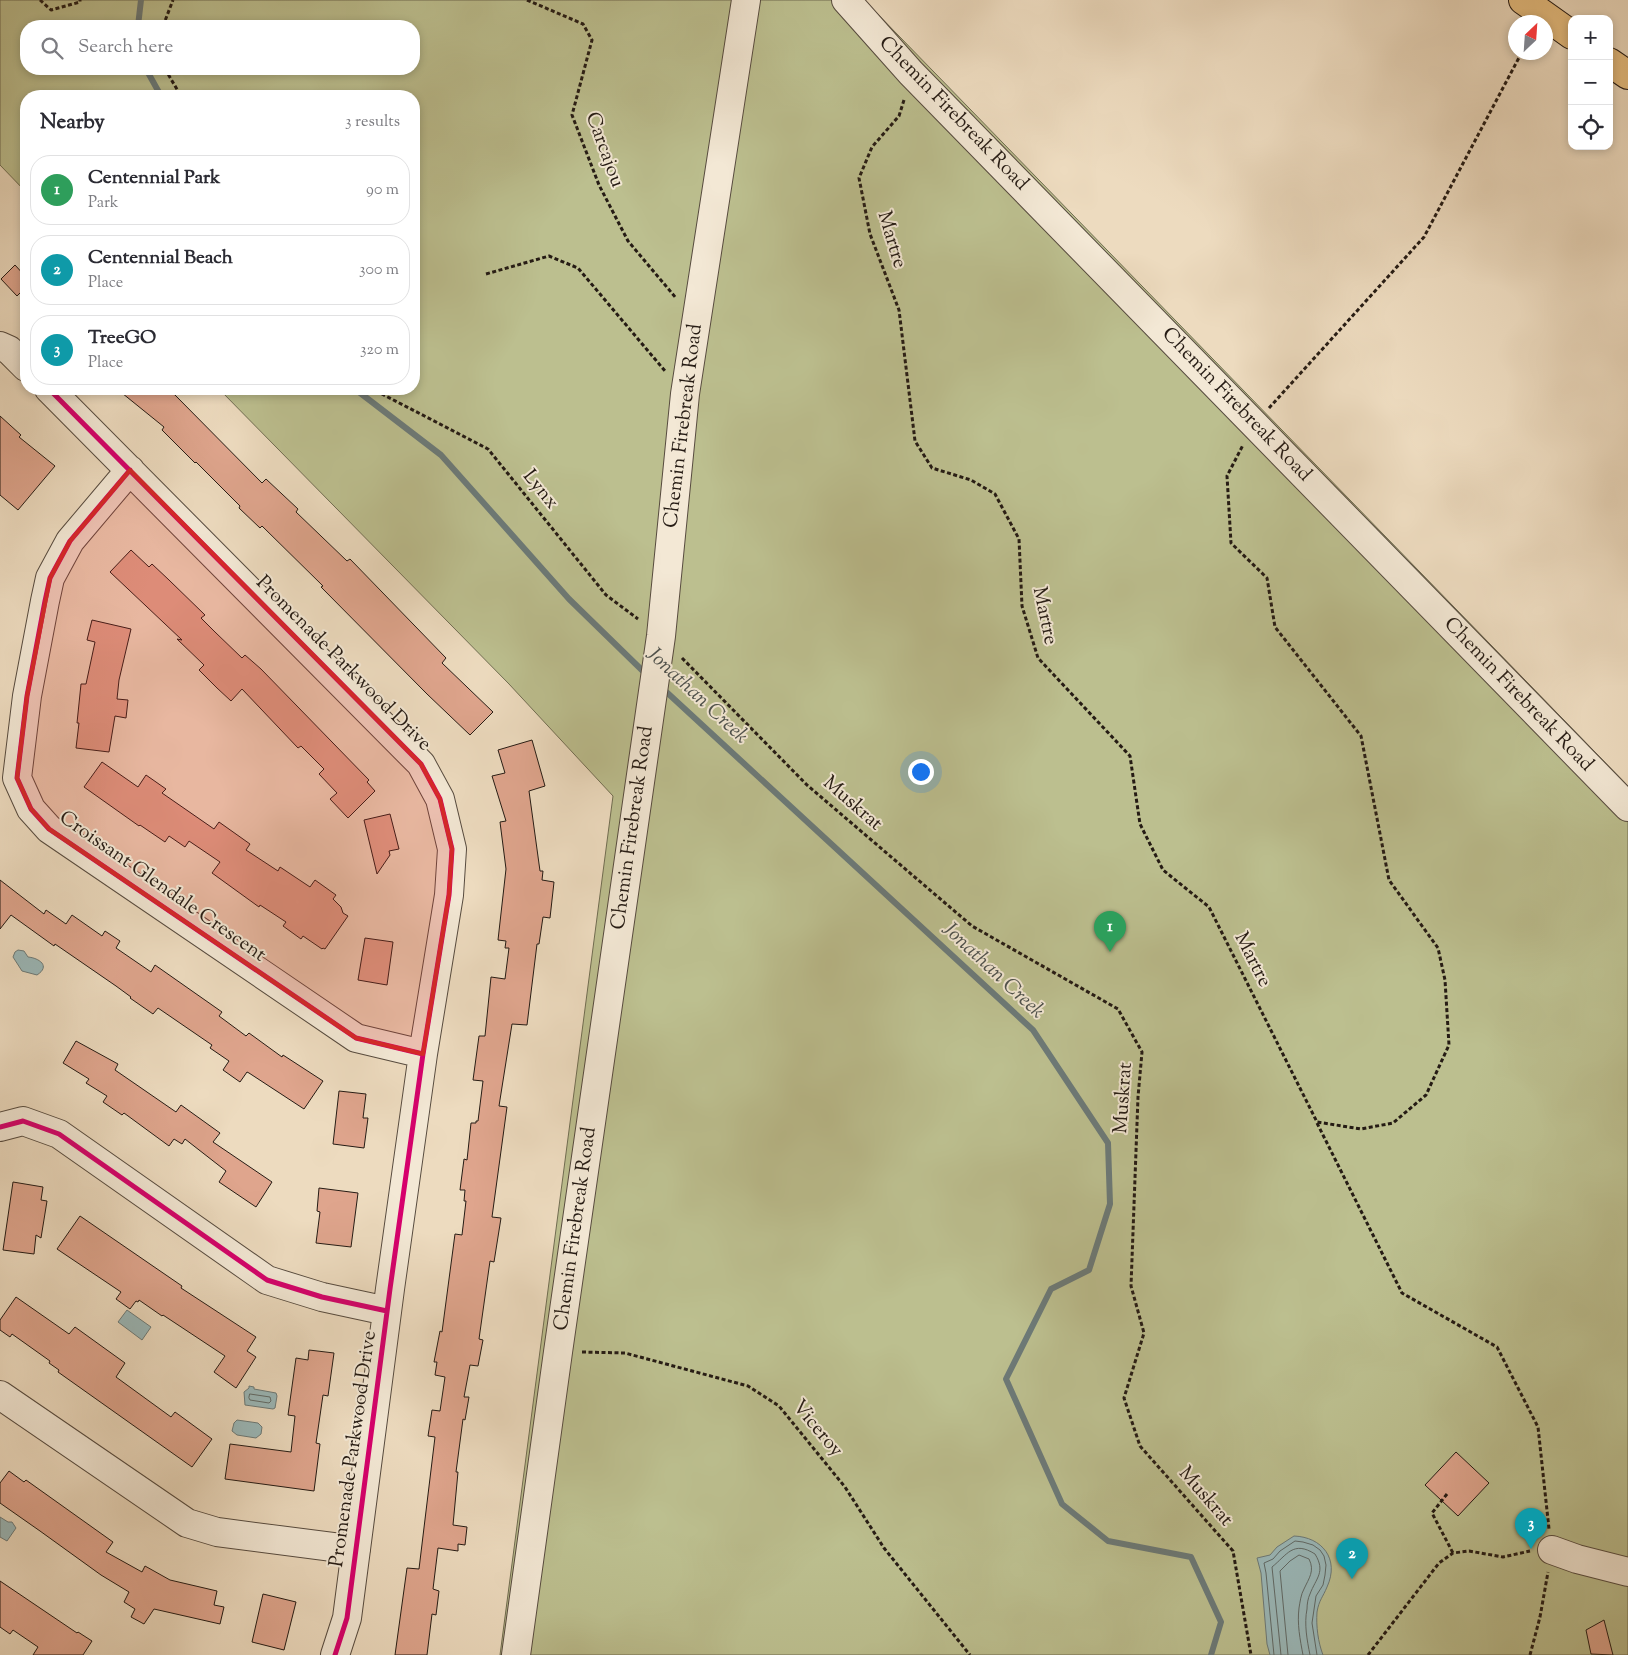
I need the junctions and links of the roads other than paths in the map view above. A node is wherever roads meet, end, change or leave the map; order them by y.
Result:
1 (746, 0) edge
2 (846, 0) edge
3 (1523, 0) edge
4 (1568, 32) edge
5 (1613, 65) edge
6 (1628, 76) edge
7 (0, 346) edge
8 (20, 361) edge
9 (55, 395) edge
10 (130, 470) junction
11 (1628, 807) edge
12 (423, 1054) junction
13 (0, 1127) edge
14 (387, 1311) junction
15 (0, 1395) edge
16 (356, 1550) junction
17 (1552, 1550) road end
18 (1628, 1572) edge
19 (335, 1655) edge
20 (516, 1655) edge

1 - 20 street, Chemin Firebreak Road
2 - 11 street, Chemin Firebreak Road
3 - 4 main road
5 - 6 main road
7 - 8 street
9 - 10 street, Promenade Parkwood Drive
10 - 12 street, Promenade Parkwood Drive
10 - 12 street, Croissant Glendale Crescent
12 - 14 street, Promenade Parkwood Drive
13 - 14 street
14 - 16 street, Promenade Parkwood Drive
15 - 16 street
16 - 19 street, Promenade Parkwood Drive
17 - 18 street

